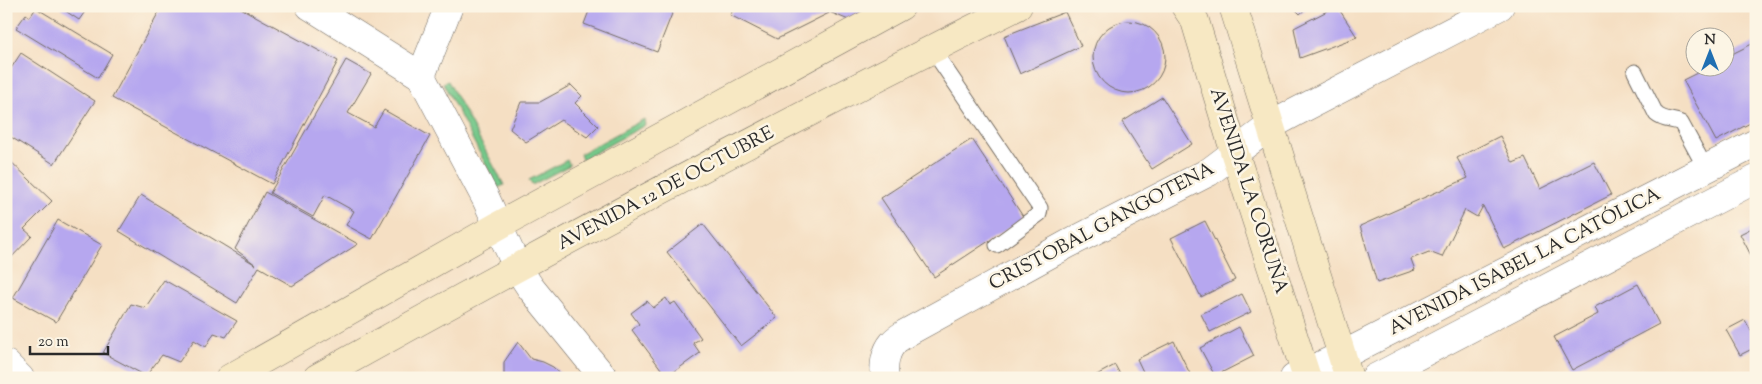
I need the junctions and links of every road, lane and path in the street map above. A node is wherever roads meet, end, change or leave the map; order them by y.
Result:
1 (310, 6) edge
2 (450, 6) edge
3 (901, 6) edge
4 (1018, 6) edge
5 (1185, 6) edge
6 (1233, 6) edge
7 (1500, 6) edge
8 (932, 49) junction
9 (1635, 72) dead end
10 (421, 76) junction
11 (1270, 126) junction
12 (1756, 143) edge
13 (1235, 154) junction
14 (1706, 169) junction
15 (1756, 179) edge
16 (498, 226) junction
17 (997, 245) dead end
18 (517, 267) junction
19 (6, 364) edge
20 (1345, 367) edge
21 (1302, 376) edge
22 (20, 378) edge
23 (230, 378) edge
24 (317, 378) edge
25 (604, 378) edge
26 (885, 378) edge
27 (1375, 378) edge

1 - 10 street
2 - 10 street
3 - 16 main road
4 - 8 main road, AVENIDA 12 DE OCTUBRE
5 - 13 main road, AVENIDA LA CORUÑA
6 - 11 main road, AVENIDA LA CORUÑA
7 - 11 street, CRISTOBAL GANGOTENA
8 - 17 lane
8 - 18 main road, AVENIDA 12 DE OCTUBRE
9 - 14 lane
10 - 16 street
11 - 13 street, CRISTOBAL GANGOTENA
11 - 20 main road, AVENIDA LA CORUÑA
12 - 14 street, AVENIDA ISABEL LA CATÓLICA
13 - 21 main road, AVENIDA LA CORUÑA
13 - 26 street, CRISTOBAL GANGOTENA
14 - 20 street, AVENIDA ISABEL LA CATÓLICA
15 - 27 street, AVENIDA ISABEL LA CATÓLICA
16 - 18 street
16 - 23 main road
18 - 24 main road, AVENIDA 12 DE OCTUBRE
18 - 25 street
19 - 22 street
20 - 21 street, AVENIDA ISABEL LA CATÓLICA

